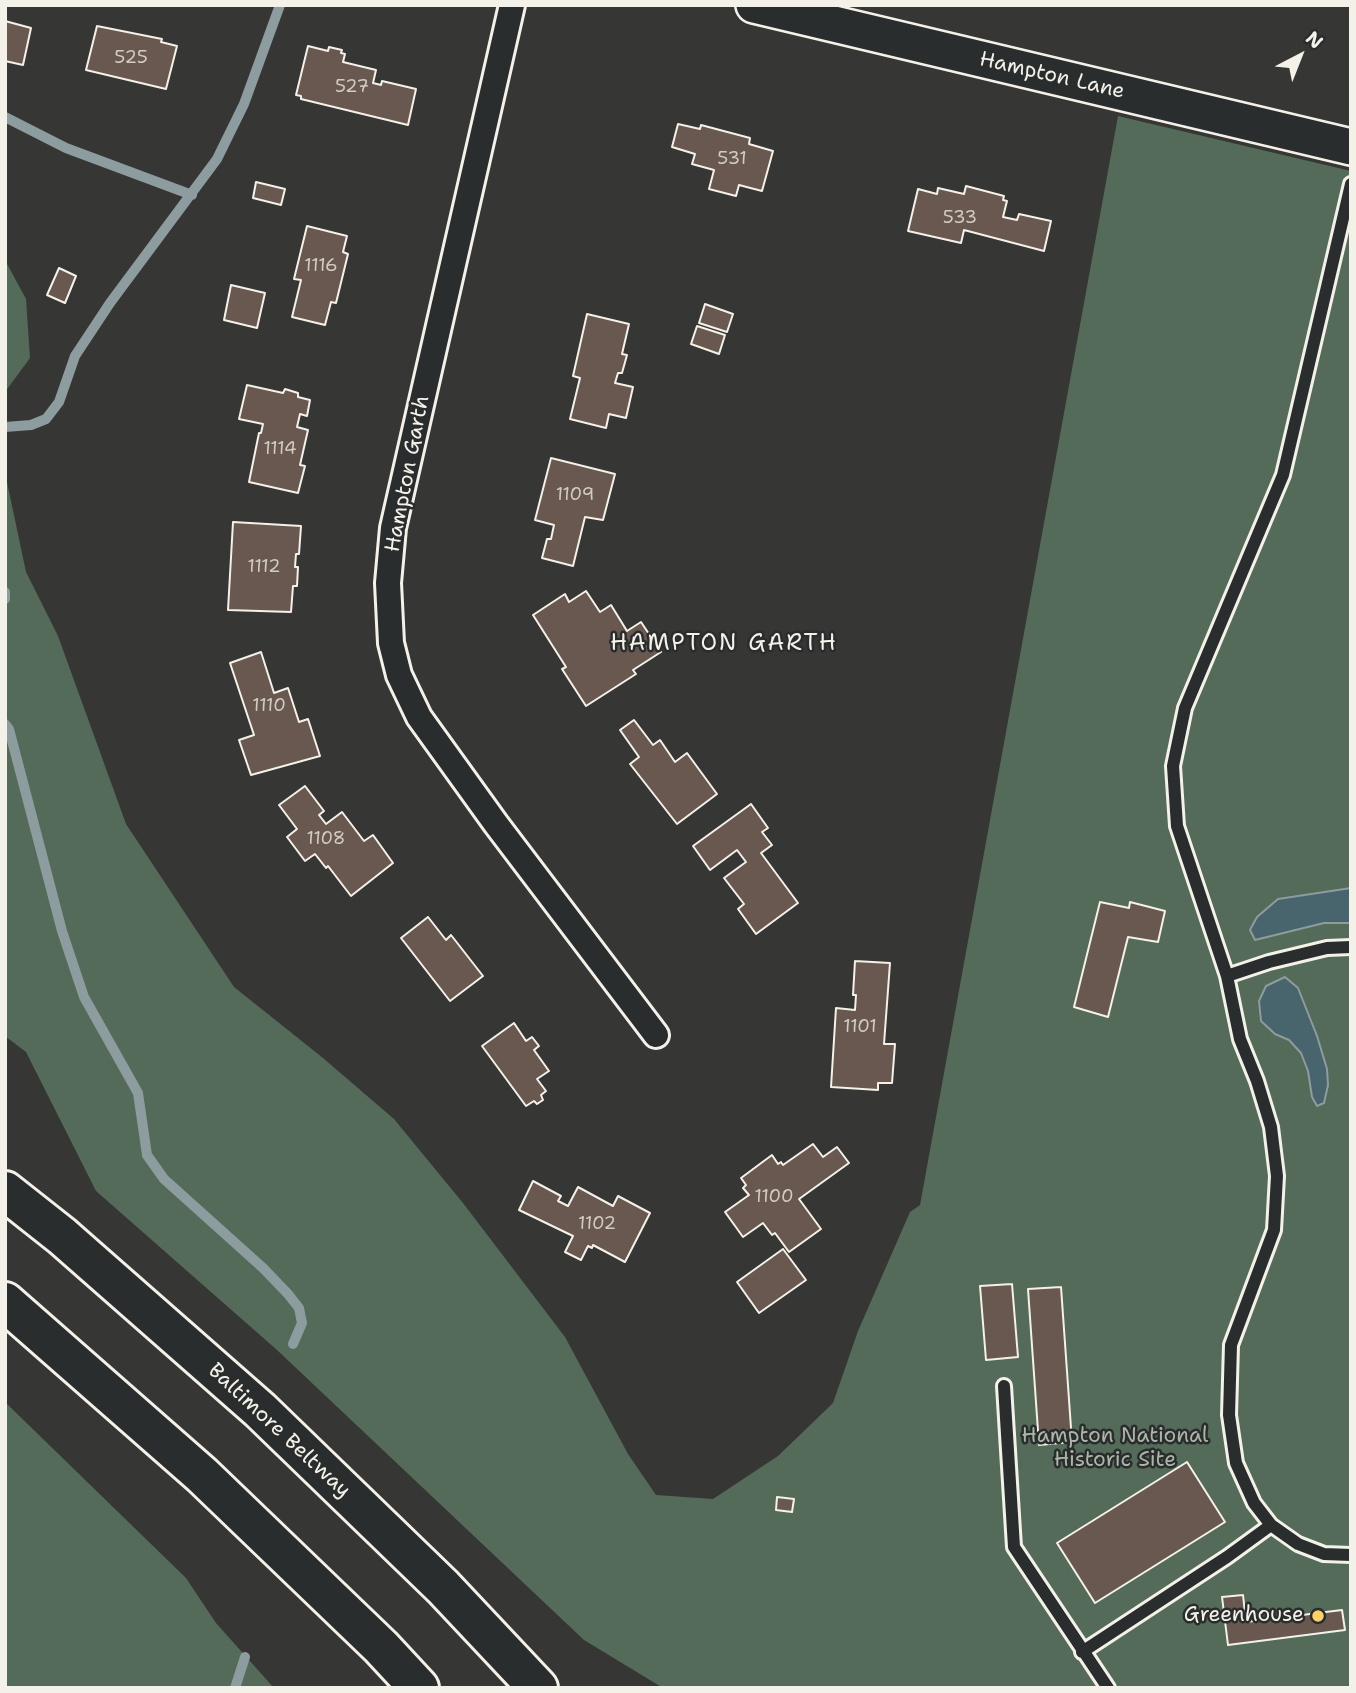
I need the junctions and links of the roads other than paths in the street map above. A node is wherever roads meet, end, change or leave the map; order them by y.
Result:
1 (512, 5) edge
2 (754, 5) edge
3 (1351, 146) edge
4 (1351, 184) edge
5 (1351, 947) edge
6 (1227, 976) junction
7 (656, 1035) dead end
8 (5, 1191) edge
9 (5, 1302) edge
10 (1004, 1385) dead end
11 (1271, 1525) junction
12 (1351, 1555) edge
13 (1082, 1651) junction
14 (419, 1688) edge
15 (538, 1688) edge
16 (1108, 1688) edge

1 - 7 street, Hampton Garth
2 - 3 street, Hampton Lane
4 - 6 lane
5 - 6 lane
6 - 11 lane
8 - 15 highway, Baltimore Beltway
9 - 14 highway
10 - 13 lane
11 - 12 lane
11 - 13 lane
13 - 16 lane

